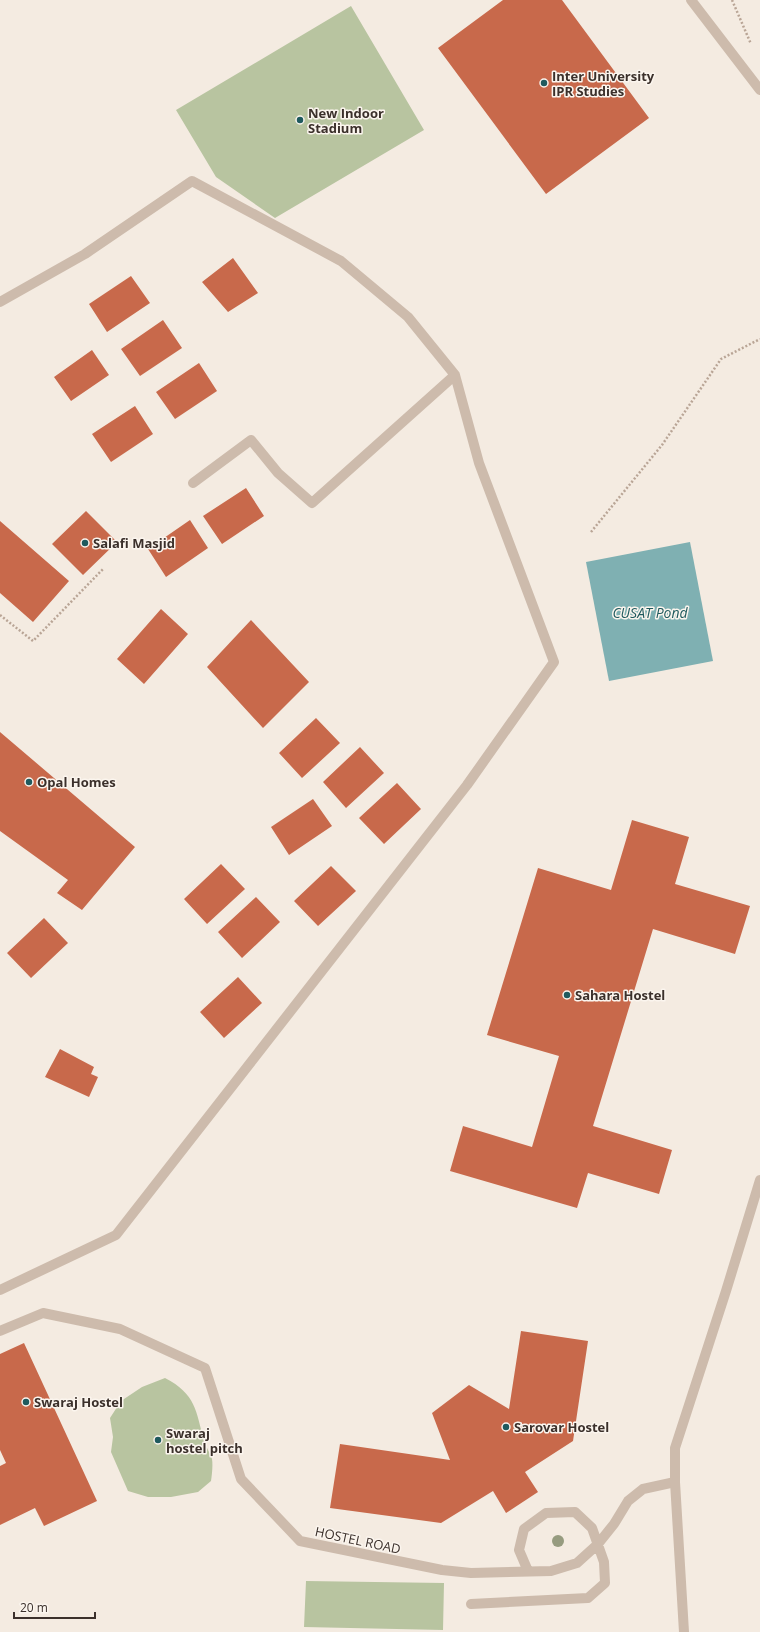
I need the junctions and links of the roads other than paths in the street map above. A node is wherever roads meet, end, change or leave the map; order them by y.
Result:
1 (691, 0) edge
2 (760, 90) edge
3 (0, 302) edge
4 (455, 375) junction
5 (194, 483) dead end
6 (760, 1180) edge
7 (0, 1290) edge
8 (0, 1331) edge
9 (674, 1482) junction
10 (598, 1544) junction
11 (528, 1571) junction
12 (471, 1604) dead end
13 (684, 1632) edge

1 - 2 street
3 - 4 street
4 - 5 street
4 - 7 street
6 - 9 street
8 - 11 street, HOSTEL ROAD
9 - 10 street, HOSTEL ROAD
9 - 13 street
10 - 11 street, HOSTEL ROAD
10 - 11 street
10 - 12 street

